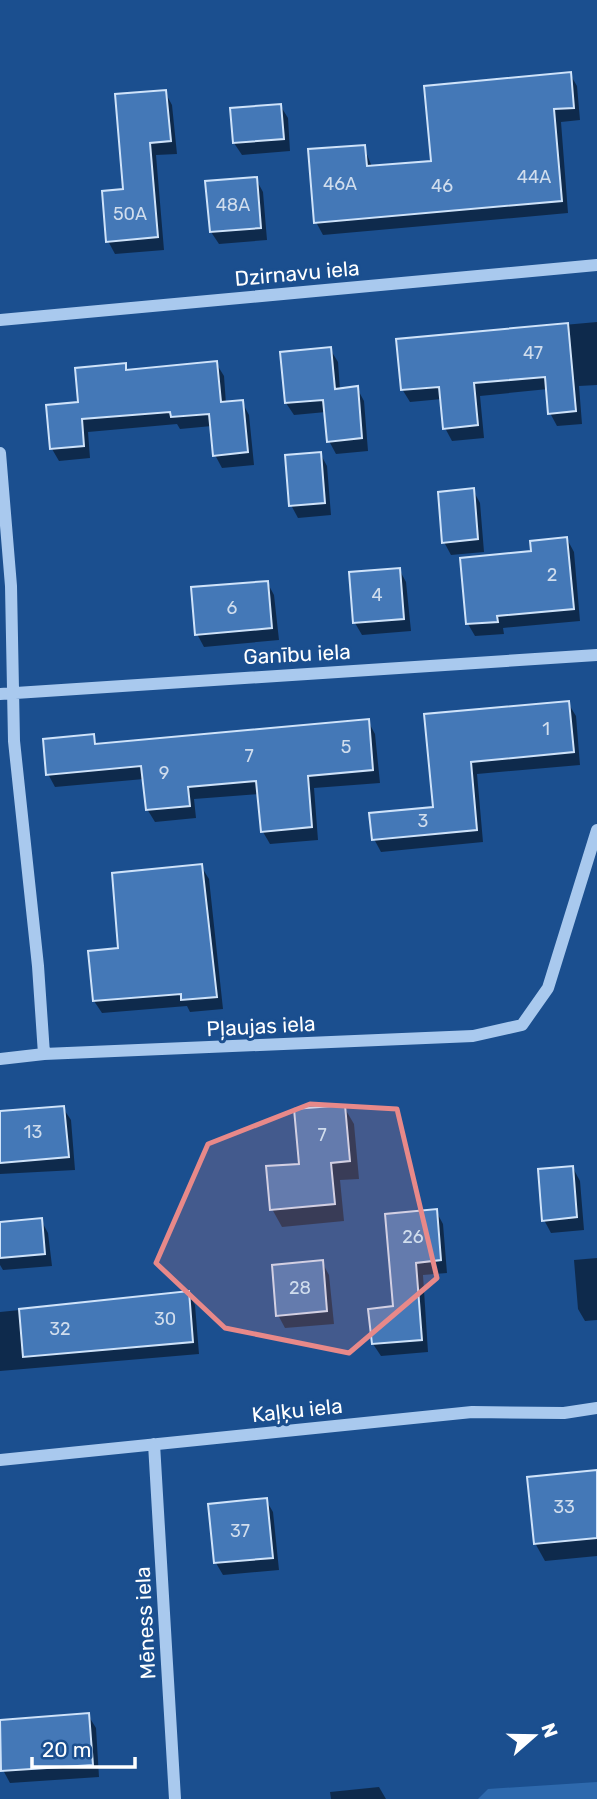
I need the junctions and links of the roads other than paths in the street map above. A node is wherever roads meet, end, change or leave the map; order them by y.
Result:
1 (597, 265) edge
2 (0, 320) edge
3 (0, 453) edge
4 (597, 655) edge
5 (6, 692) edge
6 (597, 830) edge
7 (44, 1054) junction
8 (0, 1059) edge
9 (597, 1408) edge
10 (154, 1444) junction
11 (0, 1460) edge
12 (175, 1799) edge

1 - 2 street, Dzirnavu iela
3 - 5 street
4 - 5 street, Ganību iela
5 - 7 street
6 - 7 street, Pļaujas iela
7 - 8 street, Pļaujas iela
9 - 10 street, Kaļķu iela
10 - 11 street, Kaļķu iela
10 - 12 street, Mēness iela

